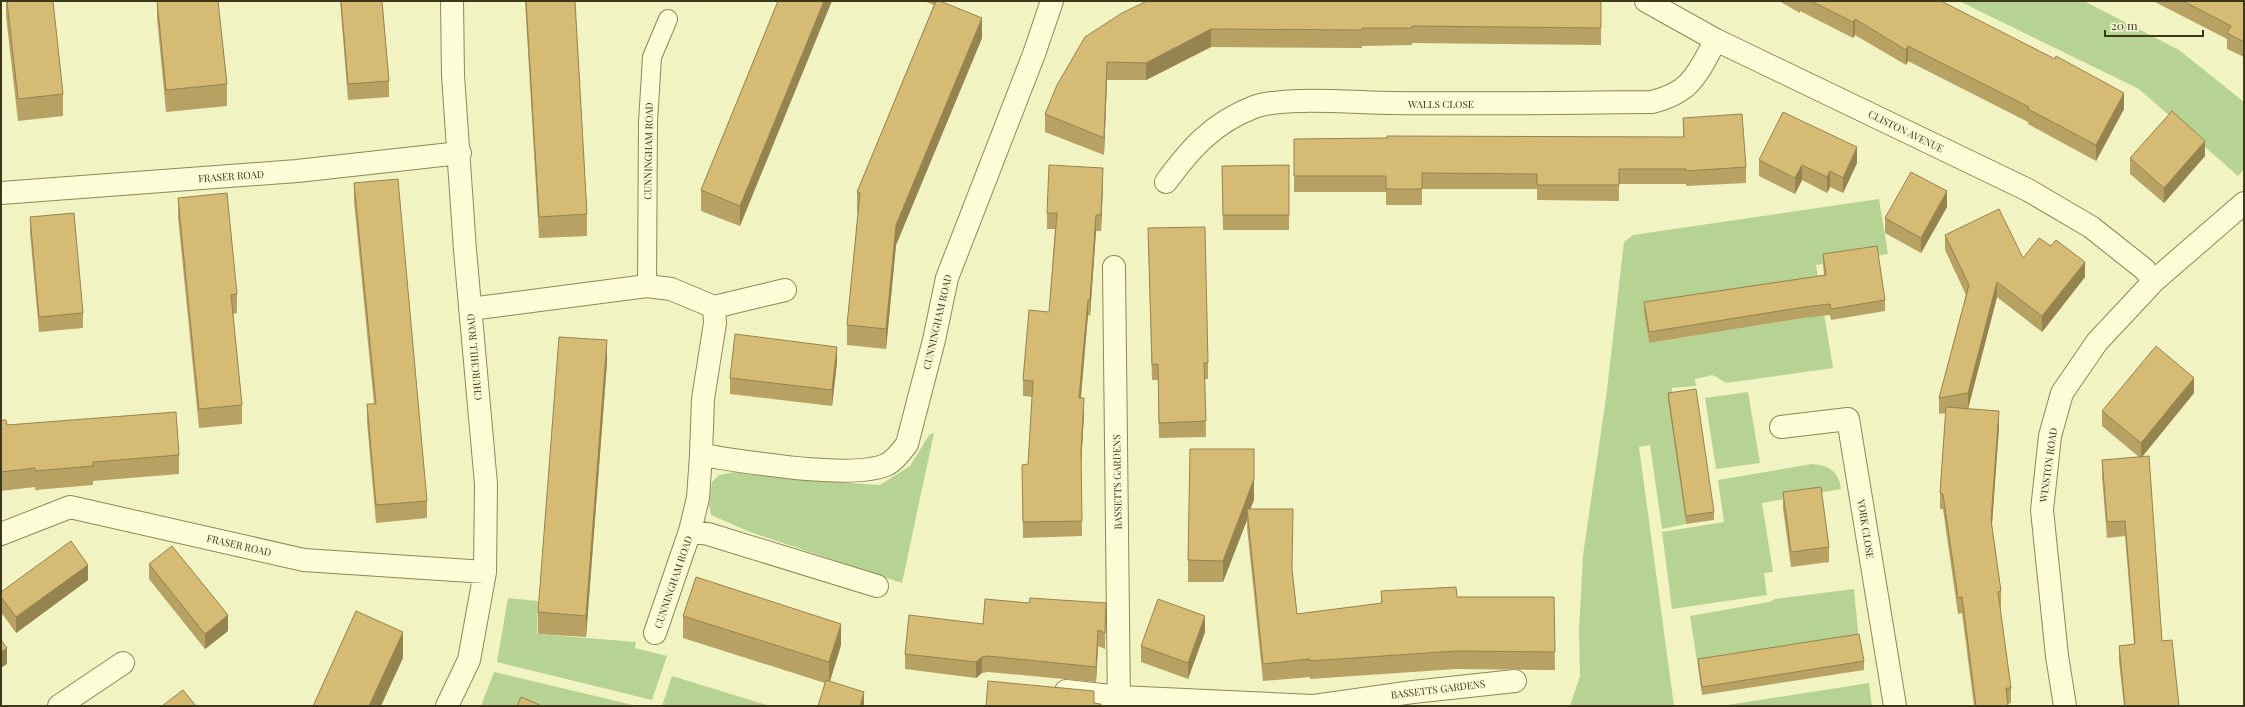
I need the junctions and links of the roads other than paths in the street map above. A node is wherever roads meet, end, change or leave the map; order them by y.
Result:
1 (452, 1) edge
2 (1052, 1) edge
3 (1646, 1) edge
4 (668, 19) dead end
5 (1716, 40) junction
6 (460, 154) junction
7 (1166, 182) dead end
8 (1, 193) edge
9 (2244, 203) edge
10 (1114, 267) dead end
11 (2154, 280) junction
12 (647, 286) junction
13 (785, 290) dead end
14 (714, 307) junction
15 (470, 310) junction
16 (1782, 427) dead end
17 (702, 456) junction
18 (690, 531) junction
19 (1, 534) edge
20 (485, 572) junction
21 (876, 586) dead end
22 (655, 633) dead end
23 (123, 663) dead end
24 (1515, 681) dead end
25 (1050, 690) edge
26 (1119, 701) edge
27 (58, 706) edge
28 (447, 706) edge
29 (1313, 706) edge
30 (1895, 706) edge
31 (2065, 706) edge

1 - 6 street, CHURCHILL ROAD
2 - 17 street, CUNNINGHAM ROAD
3 - 5 street, CLISTON AVENUE
4 - 12 lane, CUNNINGHAM ROAD
5 - 7 street, WALLS CLOSE
5 - 11 street, CLISTON AVENUE
6 - 8 street, FRASER ROAD
6 - 15 street, CHURCHILL ROAD
9 - 11 street, WINSTON ROAD
10 - 26 street, BASSETTS GARDENS
11 - 31 street, WINSTON ROAD
12 - 14 street
12 - 15 street
13 - 14 street
14 - 17 street, CUNNINGHAM ROAD
15 - 20 street, CHURCHILL ROAD
16 - 30 street, YORK CLOSE
17 - 18 street, CUNNINGHAM ROAD
18 - 21 street, CUNNINGHAM ROAD
18 - 22 street, CUNNINGHAM ROAD
19 - 20 street, FRASER ROAD
20 - 28 street, CHURCHILL ROAD
23 - 27 street
24 - 29 street, BASSETTS GARDENS
25 - 26 street, BASSETTS GARDENS
26 - 29 street, BASSETTS GARDENS

